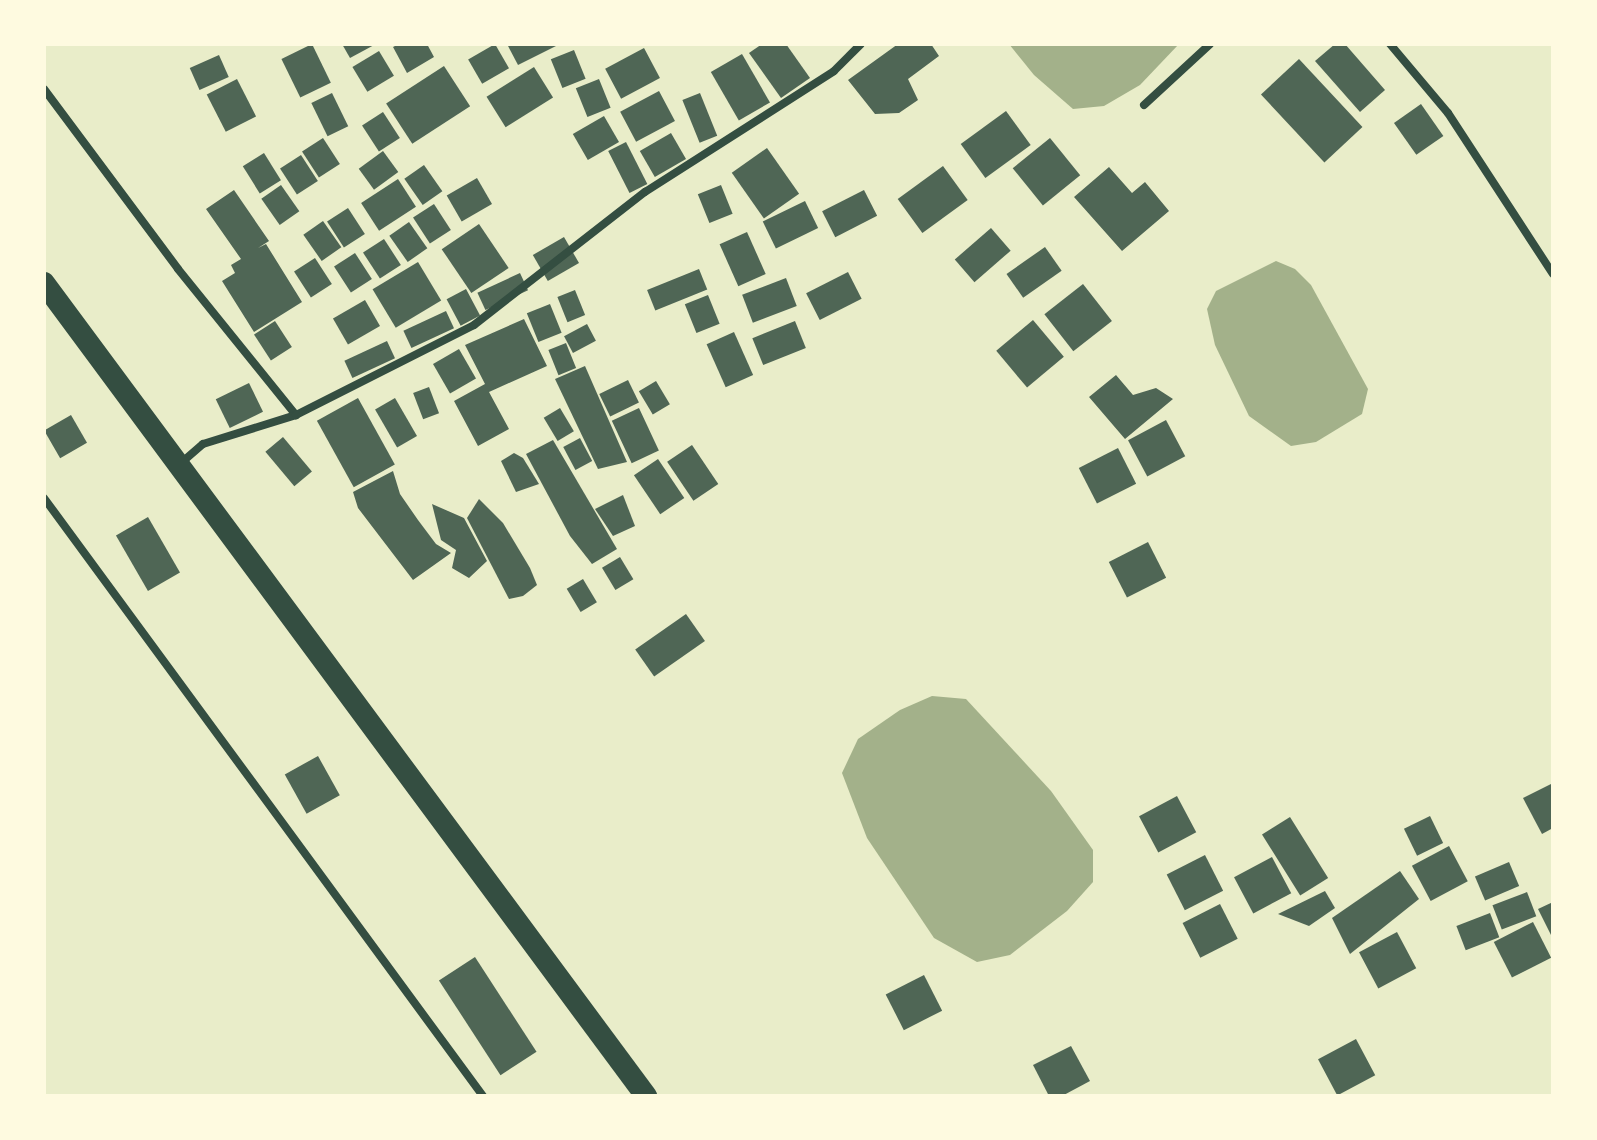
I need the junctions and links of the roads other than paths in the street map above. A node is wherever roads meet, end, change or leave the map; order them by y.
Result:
1 (861, 44) edge
2 (1210, 44) edge
3 (1390, 44) edge
4 (44, 89) edge
5 (1144, 105) dead end
6 (1553, 274) edge
7 (44, 283) edge
8 (296, 415) junction
9 (181, 463) junction
10 (44, 498) edge
11 (483, 1096) edge
12 (646, 1096) edge

1 - 8 street
2 - 5 street
3 - 6 street
4 - 8 street
7 - 9 highway
8 - 9 street
9 - 12 highway
10 - 11 street

